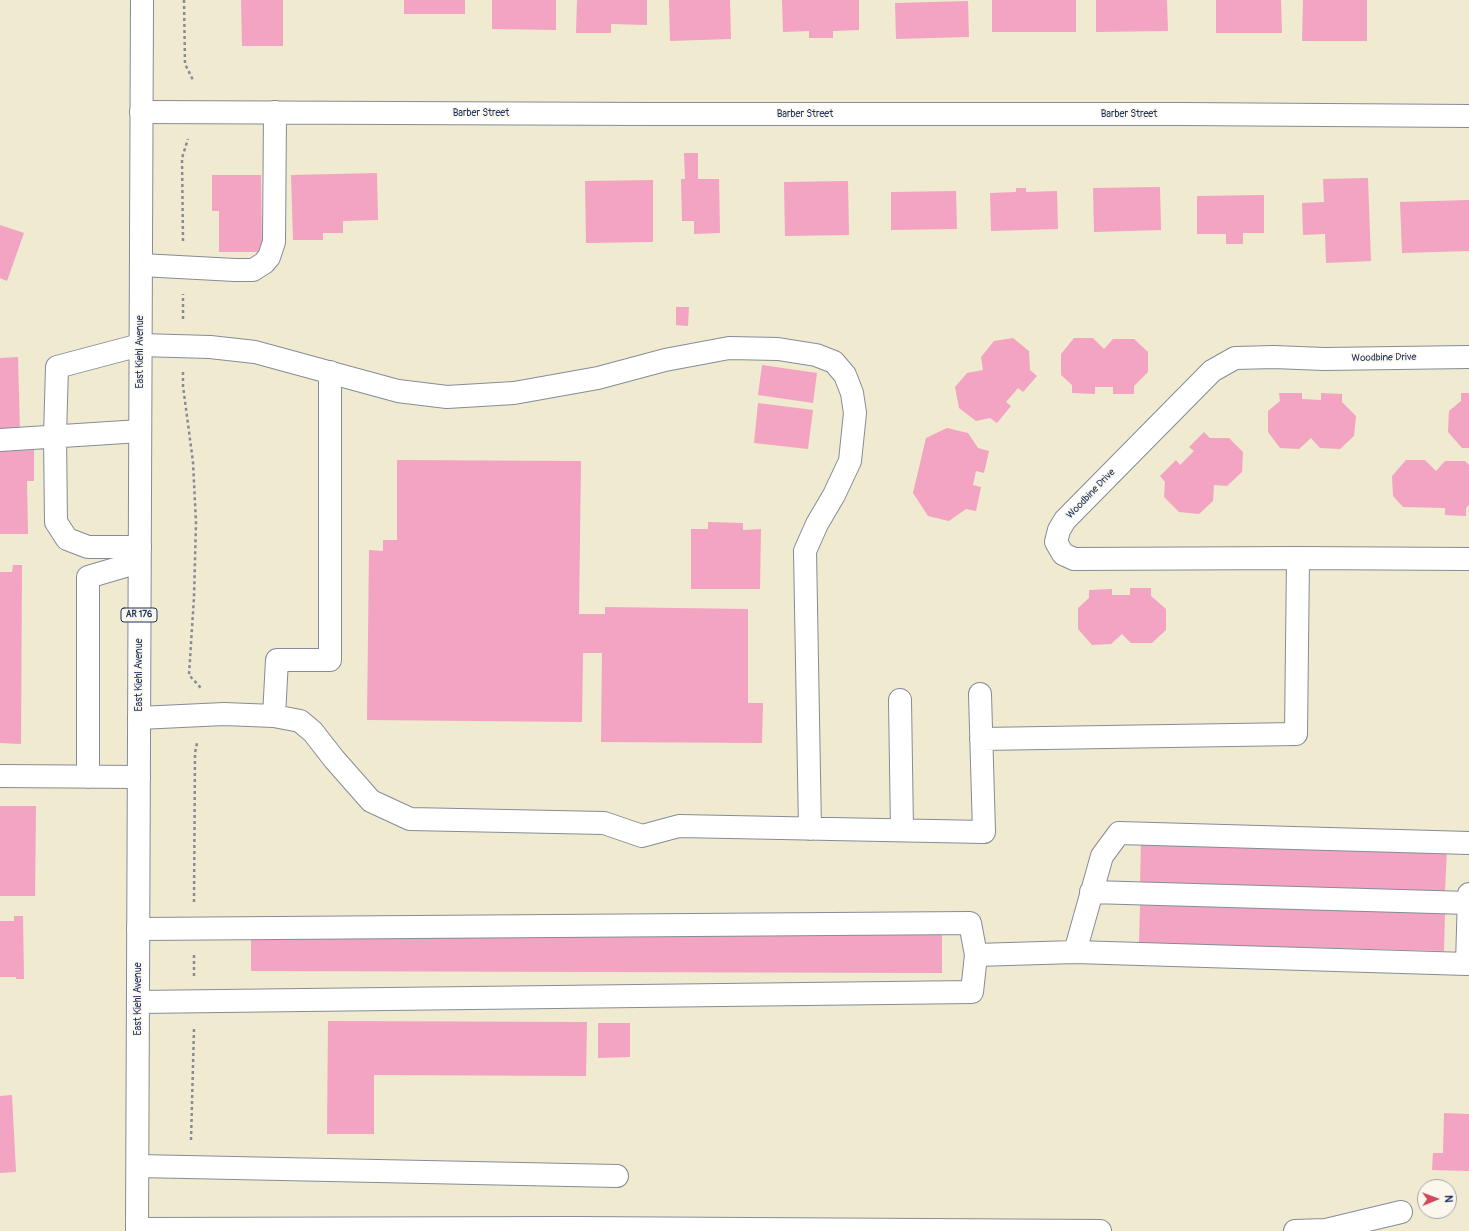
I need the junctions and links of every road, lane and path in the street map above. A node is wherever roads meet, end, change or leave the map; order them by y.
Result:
1 (142, 0) edge
2 (184, 0) edge
3 (193, 80) dead end
4 (141, 112) junction
5 (275, 112) junction
6 (1469, 116) edge
7 (189, 137) dead end
8 (141, 265) junction
9 (183, 268) junction
10 (140, 345) junction
11 (182, 346) junction
12 (1469, 357) edge
13 (330, 372) junction
14 (140, 430) junction
15 (55, 436) junction
16 (0, 440) edge
17 (139, 554) junction
18 (1298, 558) junction
19 (1469, 559) edge
20 (980, 694) dead end
21 (900, 700) dead end
22 (224, 714) junction
23 (274, 716) junction
24 (139, 718) junction
25 (981, 739) junction
26 (202, 741) dead end
27 (0, 776) edge
28 (88, 777) junction
29 (139, 777) junction
30 (810, 829) junction
31 (902, 830) junction
32 (1469, 843) edge
33 (1091, 892) junction
34 (1469, 894) edge
35 (1469, 902) edge
36 (138, 929) junction
37 (194, 929) junction
38 (1075, 952) junction
39 (976, 955) junction
40 (138, 1002) junction
41 (194, 1002) junction
42 (138, 1166) junction
43 (187, 1168) junction
44 (617, 1176) dead end
45 (1401, 1212) dead end
46 (137, 1230) edge
47 (1100, 1231) edge
48 (1295, 1231) edge

1 - 4 street, East Kiehl Avenue / AR 176
2 - 3 path
4 - 5 street, Barber Street
4 - 8 street, East Kiehl Avenue / AR 176
5 - 6 street, Barber Street
5 - 9 street
7 - 9 path
8 - 9 street
8 - 10 street, East Kiehl Avenue / AR 176
9 - 11 path
10 - 11 street
10 - 14 street, East Kiehl Avenue / AR 176
10 - 15 street
11 - 13 street
11 - 22 path
12 - 18 street, Woodbine Drive
13 - 23 street
13 - 30 street
14 - 15 street
14 - 17 street, East Kiehl Avenue / AR 176
15 - 16 street
15 - 17 street
17 - 24 street, East Kiehl Avenue / AR 176
17 - 28 street
18 - 19 street, Woodbine Drive
18 - 25 street
20 - 25 street
21 - 31 street
22 - 23 street
22 - 24 street
23 - 30 street
24 - 29 street, East Kiehl Avenue / AR 176
25 - 31 street
26 - 37 path
27 - 28 street
28 - 29 street
29 - 36 street, East Kiehl Avenue / AR 176
30 - 31 street
32 - 33 street
33 - 35 street
33 - 38 street
34 - 35 street
35 - 38 street
36 - 37 street
36 - 40 street, East Kiehl Avenue / AR 176
37 - 39 street
37 - 41 path
38 - 39 street
39 - 41 street
40 - 41 street
40 - 42 street, East Kiehl Avenue / AR 176
41 - 43 path
42 - 43 street
42 - 46 street, East Kiehl Avenue / AR 176
43 - 44 street
45 - 48 street
46 - 47 street

